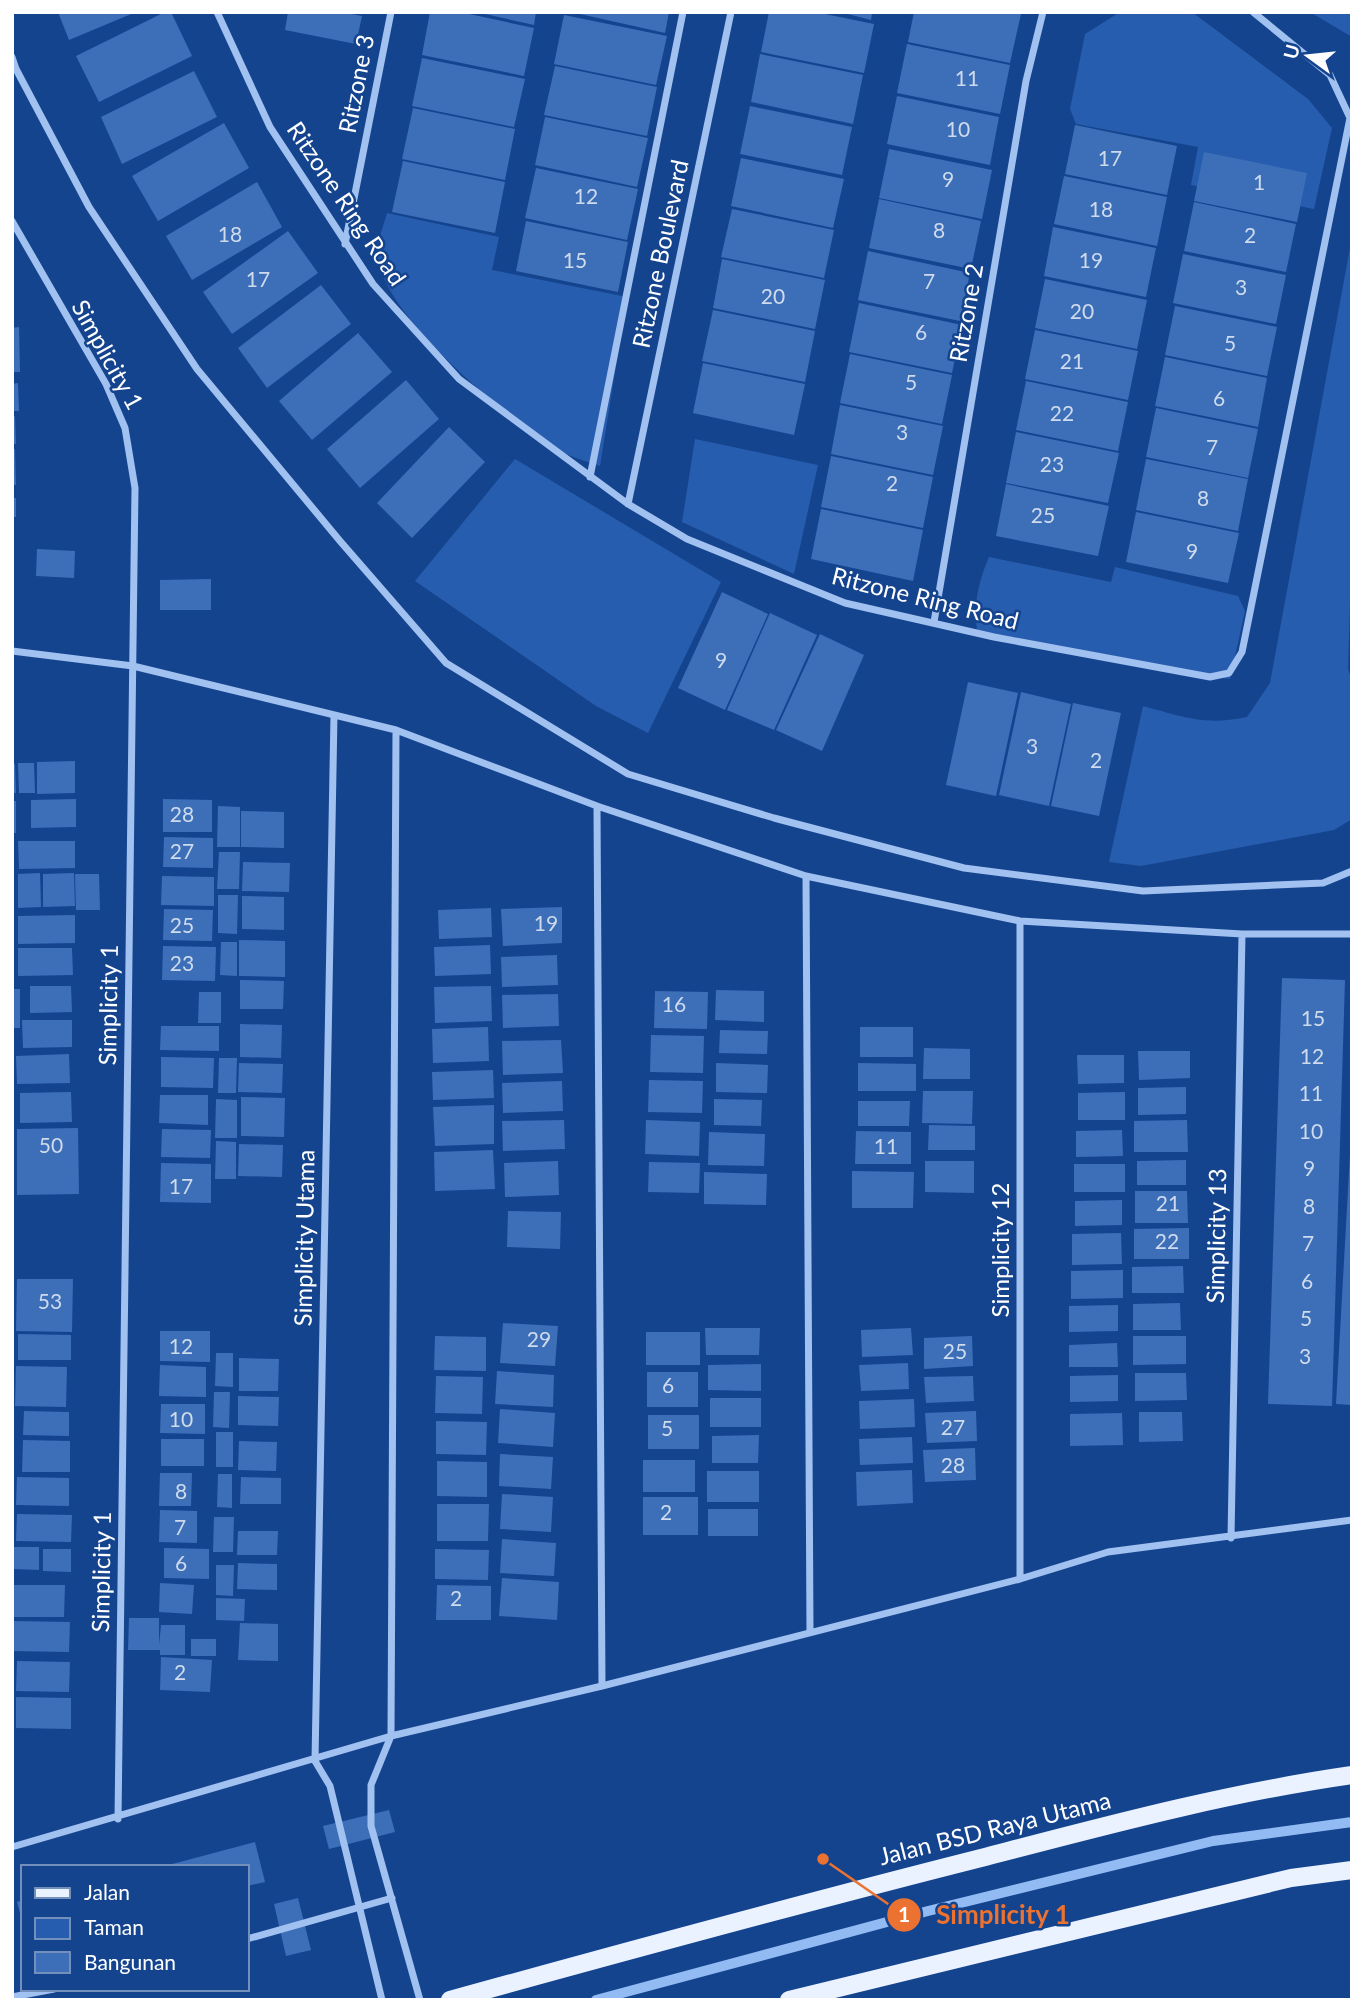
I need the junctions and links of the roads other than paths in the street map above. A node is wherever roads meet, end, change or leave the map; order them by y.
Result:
1 (217, 12) edge
2 (391, 12) edge
3 (683, 12) edge
4 (731, 12) edge
5 (1043, 12) edge
6 (1253, 12) edge
7 (12, 57) edge
8 (1351, 120) edge
9 (12, 221) edge
10 (345, 245) junction
11 (590, 477) junction
12 (628, 504) junction
13 (934, 622) junction
14 (12, 651) edge
15 (133, 666) junction
16 (334, 715) junction
17 (396, 730) junction
18 (597, 806) junction
19 (1352, 871) edge
20 (806, 876) junction
21 (1020, 920) junction
22 (1242, 934) junction
23 (1352, 934) edge
24 (1352, 1520) edge
25 (1231, 1538) junction
26 (1020, 1579) junction
27 (810, 1632) junction
28 (602, 1686) junction
29 (391, 1736) junction
30 (315, 1761) junction
31 (1352, 1775) edge
32 (118, 1819) junction
33 (12, 1847) edge
34 (1352, 1870) edge
35 (392, 1898) junction
36 (360, 1907) junction
37 (248, 1938) edge
38 (44, 1991) edge
39 (12, 1997) edge
40 (382, 2000) edge
41 (420, 2000) edge
42 (450, 2000) edge
43 (789, 2000) edge

1 - 10 street, Ritzone Ring Road
2 - 10 street, Ritzone 3
3 - 11 street, Ritzone Boulevard
4 - 12 street, Ritzone Boulevard
5 - 13 street, Ritzone 2
6 - 8 street
7 - 19 street
8 - 13 street, Ritzone Ring Road
9 - 15 street, Simplicity 1
10 - 11 street, Ritzone Ring Road
11 - 12 street, Ritzone Ring Road
12 - 13 street, Ritzone Ring Road
14 - 15 street
15 - 16 street
15 - 32 street, Simplicity 1
16 - 17 street
16 - 30 street, Simplicity Utama
17 - 18 street
17 - 29 street
18 - 20 street
18 - 28 street
20 - 21 street
20 - 27 street
21 - 22 street
21 - 26 street, Simplicity 12
22 - 23 street
22 - 25 street, Simplicity 13
24 - 25 street
25 - 26 street
26 - 27 street
27 - 28 street
28 - 29 street
29 - 30 street
29 - 35 street
30 - 32 street
30 - 36 street
31 - 42 main road, Jalan BSD Raya Utama
32 - 33 street
34 - 43 main road
35 - 36 street
35 - 41 street
36 - 37 street
36 - 40 street
38 - 39 street

